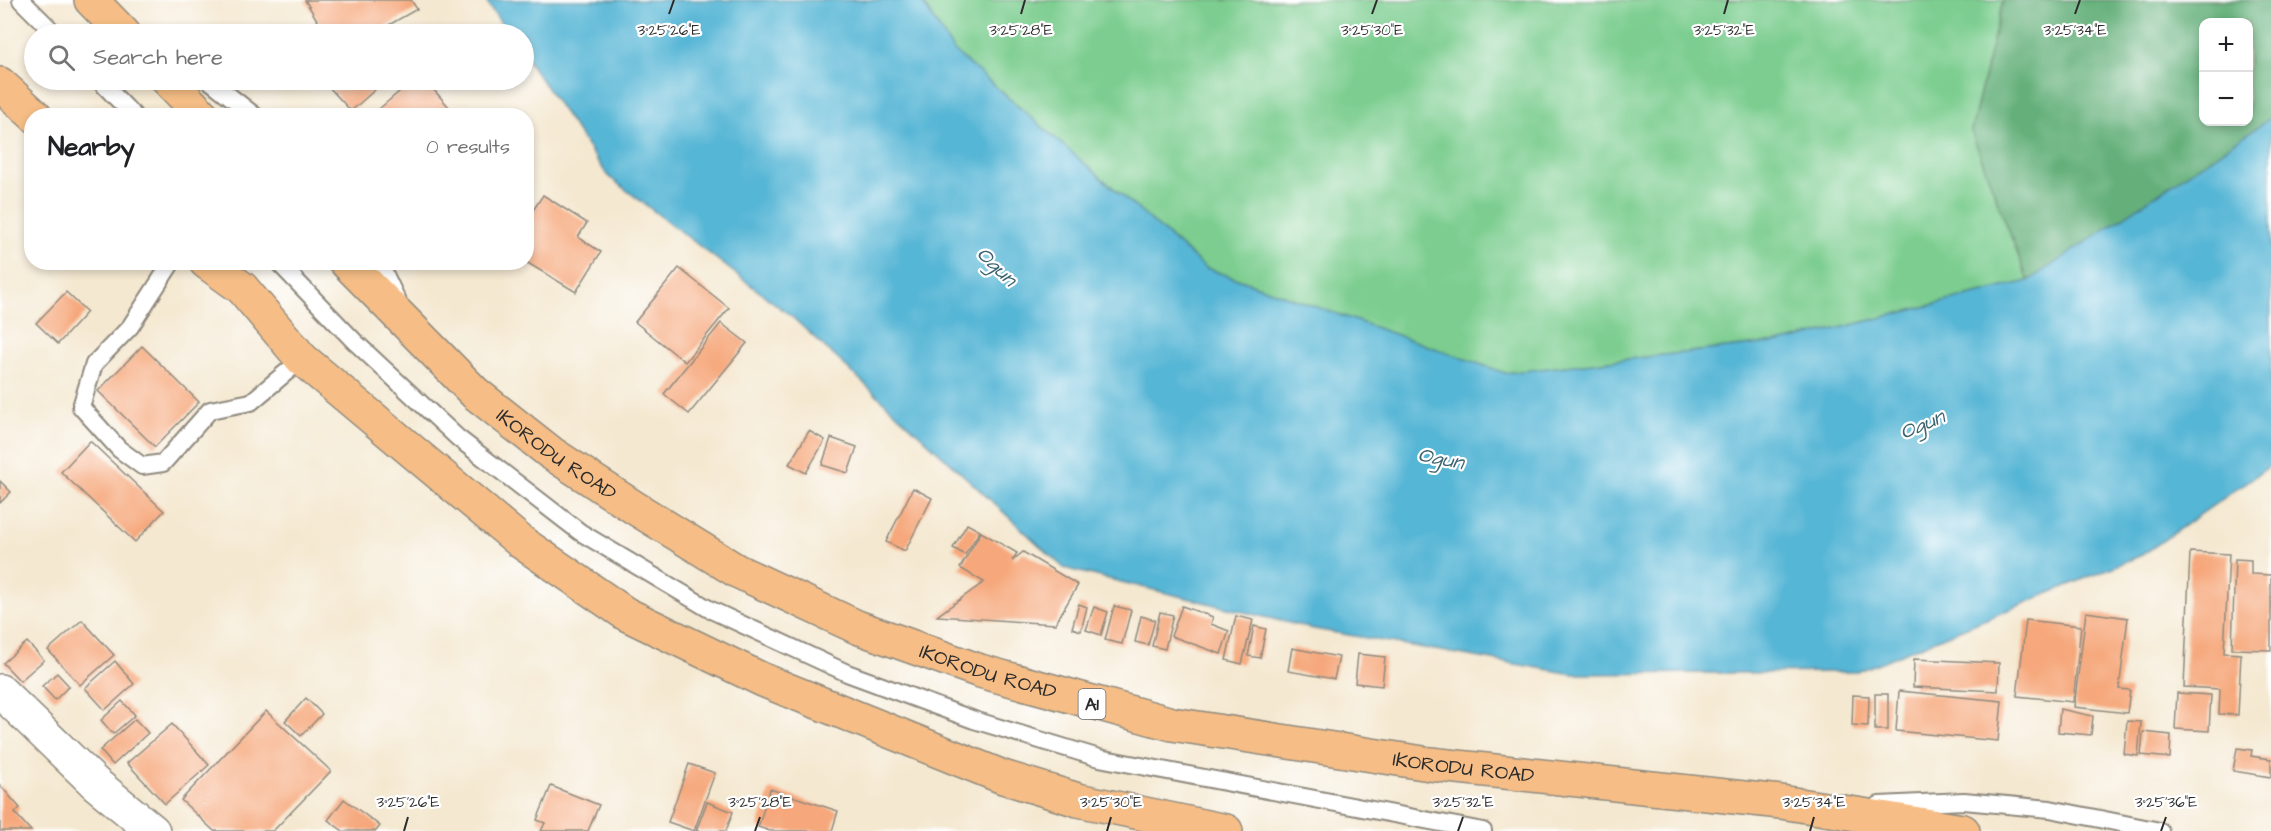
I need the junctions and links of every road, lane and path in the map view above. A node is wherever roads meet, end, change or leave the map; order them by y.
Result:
1 (21, 0) edge
2 (91, 0) edge
3 (45, 24) edge
4 (114, 24) edge
5 (0, 84) edge
6 (109, 90) edge
7 (177, 90) edge
8 (222, 90) edge
9 (26, 108) edge
10 (126, 108) edge
11 (194, 108) edge
12 (245, 108) edge
13 (167, 270) edge
14 (217, 270) edge
15 (286, 270) edge
16 (354, 270) edge
17 (383, 270) edge
18 (412, 330) junction
19 (302, 358) junction
20 (0, 691) edge
21 (1820, 808) junction
22 (1127, 822) edge
23 (153, 831) edge
24 (1226, 831) edge
25 (1483, 831) edge
26 (1963, 831) edge
27 (2160, 831) edge

1 - 3 lane
2 - 4 highway
5 - 9 highway
6 - 10 lane
7 - 11 highway
8 - 12 lane
13 - 19 lane
14 - 19 highway
15 - 25 lane
16 - 18 highway, IKORODU ROAD / A1
17 - 18 lane
18 - 21 highway, IKORODU ROAD / A1
19 - 22 highway
20 - 23 street
21 - 26 highway, IKORODU ROAD / A1
21 - 27 lane
22 - 24 highway

